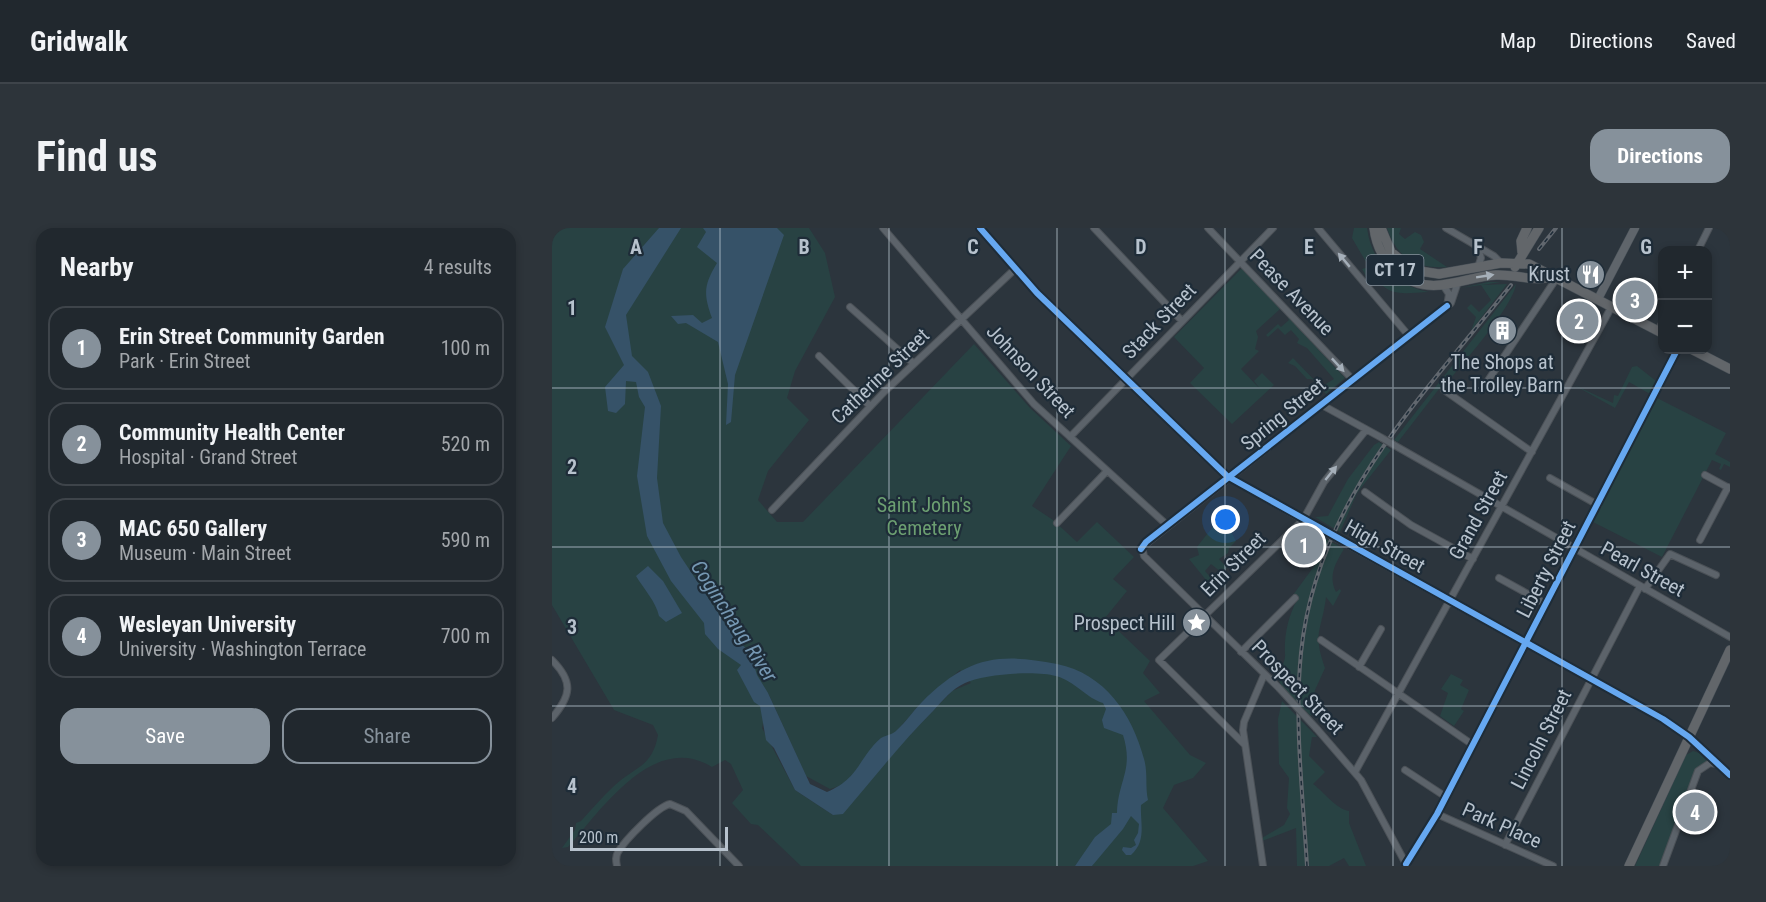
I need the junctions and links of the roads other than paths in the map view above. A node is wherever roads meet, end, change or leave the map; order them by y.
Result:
1 (883, 228) edge
2 (980, 228) edge
3 (1094, 228) edge
4 (1208, 228) edge
5 (1273, 228) edge
6 (1318, 228) edge
7 (1374, 228) edge
8 (1381, 228) edge
9 (1446, 228) edge
10 (1527, 228) edge
11 (1539, 228) edge
12 (1635, 228) edge
13 (1709, 228) edge
14 (1700, 246) edge
15 (1478, 248) junction
16 (1522, 252) junction
17 (1240, 261) junction
18 (1501, 263) junction
19 (1517, 263) junction
20 (1478, 268) junction
21 (1015, 269) junction
22 (1513, 275) junction
23 (1554, 278) junction
24 (1458, 282) junction
25 (1443, 285) junction
26 (1598, 299) junction
27 (850, 306) dead end
28 (1447, 306) junction
29 (1612, 306) junction
30 (962, 320) junction
31 (1182, 321) junction
32 (1658, 328) edge
33 (1409, 336) junction
34 (1675, 354) edge
35 (1702, 354) edge
36 (819, 356) dead end
37 (913, 363) junction
38 (1729, 366) edge
39 (1126, 380) junction
40 (1352, 380) junction
41 (1487, 382) dead end
42 (1444, 390) dead end
43 (1322, 405) junction
44 (870, 406) junction
45 (1366, 430) junction
46 (1070, 437) junction
47 (1532, 452) junction
48 (1107, 471) junction
49 (1705, 475) dead end
50 (1228, 478) junction
51 (1550, 478) dead end
52 (1729, 488) edge
53 (1365, 492) dead end
54 (1598, 505) junction
55 (1501, 507) junction
56 (772, 510) dead end
57 (1303, 520) junction
58 (1057, 523) dead end
59 (1167, 525) junction
60 (1700, 540) dead end
61 (1141, 549) joint
62 (1575, 549) junction
63 (1473, 559) junction
64 (1716, 575) dead end
65 (1499, 579) dead end
66 (1643, 587) junction
67 (1295, 598) dead end
68 (1450, 601) junction
69 (1546, 604) junction
70 (1204, 616) junction
71 (1381, 629) dead end
72 (1730, 636) edge
73 (1321, 640) dead end
74 (1526, 643) junction
75 (1730, 650) edge
76 (1241, 652) junction
77 (552, 660) edge
78 (1359, 667) junction
79 (1264, 675) junction
80 (1591, 679) junction
81 (1398, 694) junction
82 (552, 718) edge
83 (1689, 736) junction
84 (1245, 745) junction
85 (1473, 745) junction
86 (1717, 764) junction
87 (1405, 770) dead end
88 (1355, 772) junction
89 (1730, 775) edge
90 (1446, 797) junction
91 (1437, 814) junction
92 (1505, 845) junction
93 (1406, 865) edge
94 (617, 866) edge
95 (739, 866) edge
96 (1263, 866) edge
97 (1552, 866) edge
98 (1629, 866) edge
99 (1663, 866) edge

1 - 30 street, Johnson Street
2 - 21 street, High Street
3 - 31 street
4 - 17 street, Pease Avenue
5 - 17 street, Stack Street
33 -> 6 street
7 - 25 highway, CT 17
8 - 20 highway, CT 17
9 - 15 street
10 - 16 highway
11 - 16 highway
12 - 26 main road
13 - 14 street
15 - 18 street
15 - 20 street
16 - 19 highway
17 - 31 street, Stack Street
17 -> 40 street, Pease Avenue
18 - 19 highway, CT 17
18 - 20 highway, CT 17
19 - 22 highway
19 - 23 highway
21 - 30 street, Catherine Street
21 - 39 street, High Street
22 - 23 highway
24 -> 22 highway, CT 17
23 - 26 highway
23 - 41 street
24 - 25 highway, CT 17
24 - 28 street, Spring Street
25 - 28 street
26 - 29 highway
27 - 37 street
28 - 33 street, Spring Street
29 - 32 highway
29 - 47 street, Grand Street
30 - 37 street, Catherine Street
30 - 46 street, Johnson Street
31 - 39 street, Stack Street
33 - 40 street, Spring Street
34 - 54 street, Liberty Street
35 - 38 highway
36 - 44 street
37 - 44 street, Catherine Street
39 - 46 street, Stack Street
39 - 50 street, High Street
40 - 43 street, Spring Street
42 - 47 street
43 - 45 street, Pearl Street
43 - 50 street, Spring Street
44 - 56 street, Catherine Street
45 - 55 street, Pearl Street, bridge
57 -> 45 street, Erin Street
46 - 48 street, Johnson Street
47 - 55 street, Grand Street
48 - 58 street
48 - 59 street, Johnson Street
49 - 52 street
50 - 57 street, High Street
50 - 59 street, Spring Street
51 - 54 street
52 - 60 street
53 - 63 street
54 - 62 street, Liberty Street
55 - 62 street, Pearl Street
55 - 63 street, Grand Street
57 - 68 street, High Street, bridge
57 - 70 street, Erin Street
59 - 61 street, Spring Street
61 - 70 street, Prospect Street
62 - 66 street, Pearl Street
62 - 69 street, Liberty Street
63 - 68 street, Grand Street
64 - 66 street, Lincoln Street
65 - 69 street
66 - 72 street, Pearl Street
66 - 80 street, Lincoln Street
67 - 76 street
68 - 74 street, High Street
68 - 81 street, Grand Street
69 - 74 street, Liberty Street
70 - 76 street, Prospect Street
70 - 84 street, Erin Street
71 - 78 street
73 - 78 street
74 - 80 street, High Street
74 - 85 street, Liberty Street
75 - 83 highway
76 - 79 street, Prospect Street
77 - 82 street
78 - 81 street
79 - 84 street
79 - 88 street, Prospect Street, bridge
80 - 83 street, High Street
80 - 92 street, Lincoln Street
81 - 85 street
81 - 88 street, Grand Street
83 - 86 street, High Street
83 - 98 highway
84 - 96 street
85 - 90 street, Liberty Street
86 - 89 street, High Street
86 - 99 street
87 - 90 street
88 - 93 street, Prospect Street
90 - 91 street, Liberty Street
91 - 92 street, Park Place
91 - 93 street, Liberty Street
92 - 97 street, Park Place
94 - 95 street

